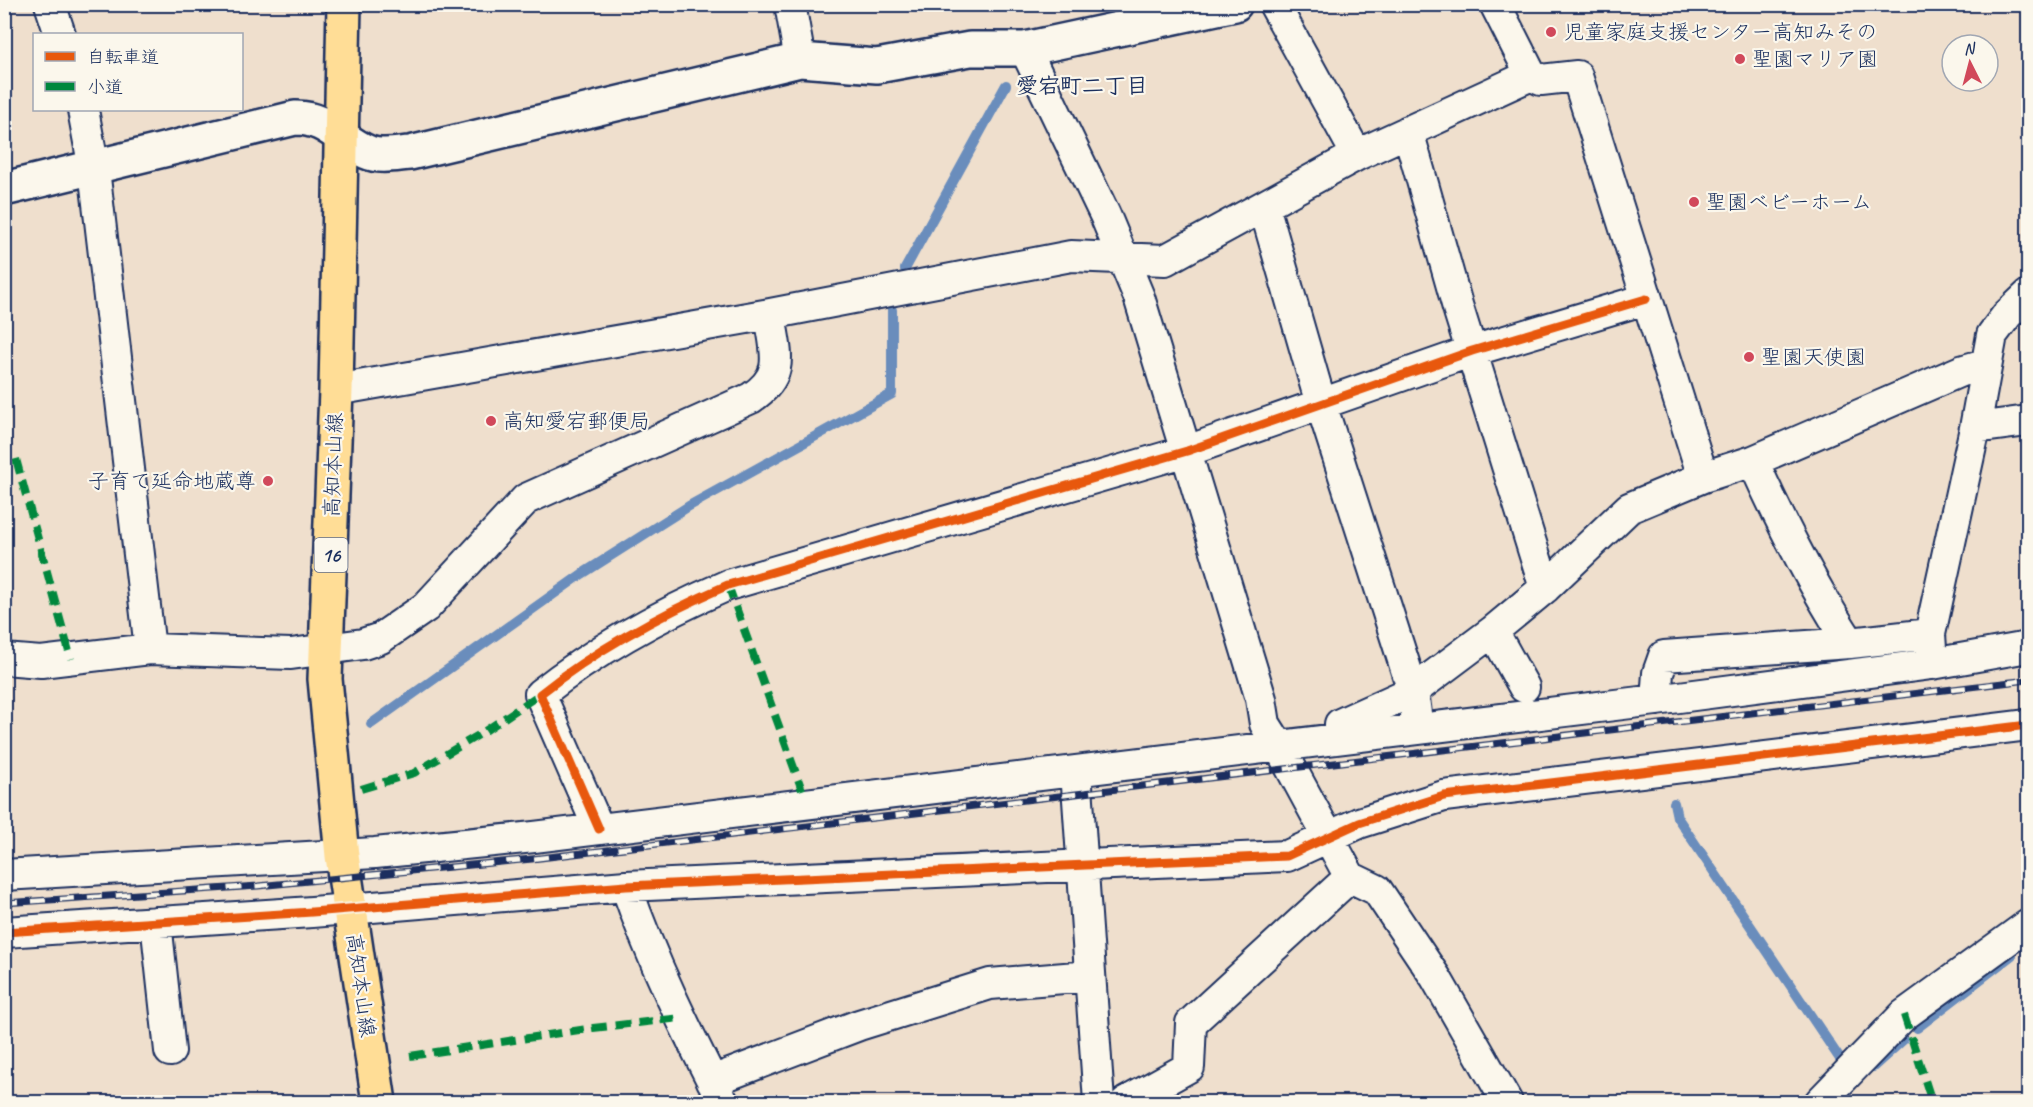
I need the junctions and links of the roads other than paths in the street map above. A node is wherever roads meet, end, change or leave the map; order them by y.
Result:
1 (50, 4) edge
2 (344, 4) edge
3 (790, 4) edge
4 (1235, 4) edge
5 (1274, 4) edge
6 (1496, 4) edge
7 (60, 33) edge
8 (1024, 49) junction
9 (800, 60) junction
10 (1530, 75) junction
11 (83, 111) edge
12 (1408, 131) junction
13 (339, 134) junction
14 (1357, 155) junction
15 (94, 169) junction
16 (4, 189) edge
17 (1264, 206) junction
18 (1123, 260) junction
19 (2028, 296) edge
20 (1647, 300) junction
21 (770, 314) junction
22 (1472, 351) junction
23 (1985, 364) junction
24 (336, 390) junction
25 (1321, 404) junction
26 (2028, 421) edge
27 (1976, 428) junction
28 (1187, 452) junction
29 (1753, 461) junction
30 (1703, 477) junction
31 (1545, 588) junction
32 (1493, 631) junction
33 (1930, 634) junction
34 (1850, 644) junction
35 (2028, 647) edge
36 (150, 649) junction
37 (326, 649) junction
38 (4, 658) edge
39 (1932, 664) junction
40 (1524, 687) dead end
41 (1413, 691) junction
42 (1656, 700) junction
43 (1340, 724) dead end
44 (2028, 726) edge
45 (1418, 729) junction
46 (1280, 746) junction
47 (1076, 771) junction
48 (599, 829) junction
49 (1327, 836) junction
50 (342, 856) junction
51 (1082, 865) junction
52 (4, 874) edge
53 (1350, 877) junction
54 (626, 886) junction
55 (351, 909) junction
56 (156, 922) junction
57 (2028, 925) edge
58 (4, 932) edge
59 (1089, 976) junction
60 (170, 1051) dead end
61 (717, 1092) edge
62 (379, 1102) edge
63 (1099, 1102) edge
64 (1126, 1102) edge
65 (1507, 1102) edge
66 (1820, 1102) edge

1 - 7 street
2 - 13 main road, 高知本山線 / 16
3 - 9 street
4 - 8 street
5 - 14 street
6 - 10 street
8 - 9 street
8 - 18 street
9 - 13 street
10 - 12 street
10 - 20 street
11 - 15 street
12 - 14 street
12 - 22 street
13 - 15 street
13 - 24 main road, 高知本山線 / 16
14 - 17 street
15 - 16 street
15 - 36 street
17 - 18 street
17 - 25 street
18 - 21 street
18 - 28 street
19 - 23 street
20 - 22 street
20 - 30 street
21 - 24 street
21 - 37 street
22 - 25 street
22 - 31 street
23 - 27 street
23 - 29 street
24 - 37 main road, 高知本山線 / 16
25 - 28 street
25 - 41 street
26 - 27 street
27 - 33 street
28 - 46 street
28 - 48 street
29 - 30 street
29 - 34 street
30 - 31 street
31 - 32 street
32 - 40 street
32 - 41 street
33 - 34 street
33 - 39 street
34 - 42 street
35 - 39 street
36 - 37 street
36 - 38 street
37 - 50 main road, 高知本山線 / 16
39 - 42 street
41 - 43 street
41 - 45 street
42 - 45 street
44 - 49 street
45 - 46 street
46 - 47 street
46 - 49 street
47 - 48 street
47 - 51 street
48 - 50 street
49 - 51 street
49 - 53 street
50 - 52 street
50 - 55 main road, 高知本山線 / 16
51 - 54 street
51 - 59 street
53 - 64 street
53 - 65 street
54 - 55 street
54 - 61 street
55 - 56 street
55 - 62 main road, 高知本山線 / 16
56 - 58 street
56 - 60 street
57 - 66 street
59 - 61 street
59 - 63 street

